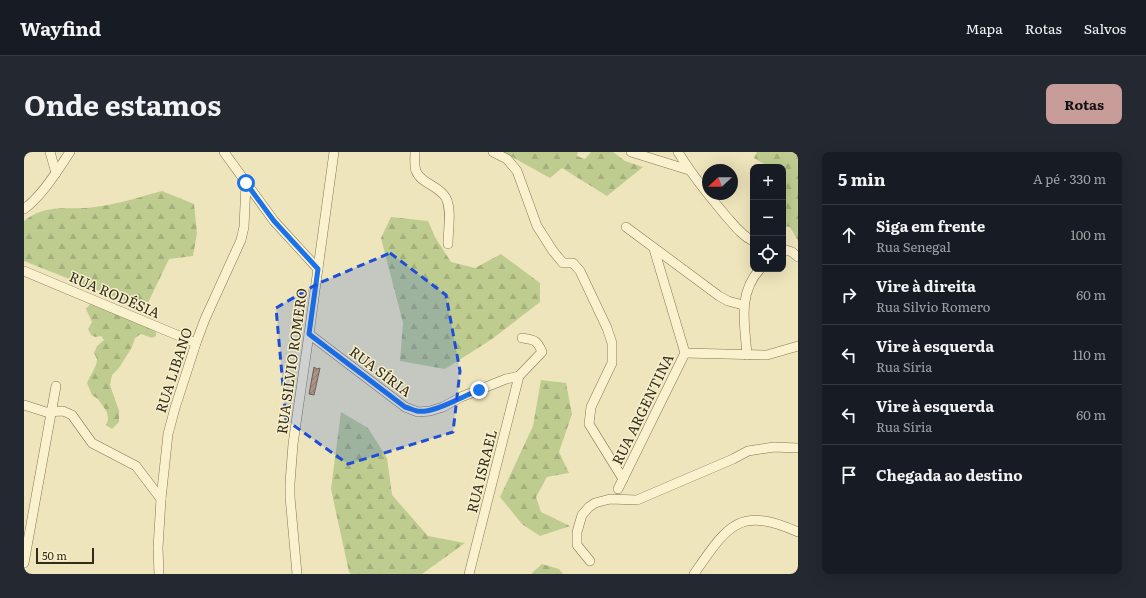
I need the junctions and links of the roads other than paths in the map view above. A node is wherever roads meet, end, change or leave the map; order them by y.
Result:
1 (50, 152) edge
2 (70, 152) edge
3 (224, 152) edge
4 (334, 152) edge
5 (415, 152) edge
6 (493, 152) edge
7 (631, 152) edge
8 (678, 152) edge
9 (689, 170) junction
10 (56, 173) junction
11 (246, 183) junction
12 (24, 209) edge
13 (626, 227) dead end
14 (750, 240) edge
15 (448, 244) dead end
16 (654, 249) junction
17 (786, 250) edge
18 (798, 257) edge
19 (318, 269) junction
20 (24, 271) edge
21 (758, 272) edge
22 (744, 305) junction
23 (309, 334) junction
24 (522, 338) dead end
25 (196, 343) junction
26 (798, 346) edge
27 (685, 353) junction
28 (747, 355) junction
29 (519, 376) junction
30 (56, 386) dead end
31 (24, 405) edge
32 (52, 412) junction
33 (798, 448) edge
34 (623, 479) junction
35 (618, 489) dead end
36 (161, 499) junction
37 (798, 532) edge
38 (590, 561) dead end
39 (24, 563) edge
40 (159, 574) edge
41 (297, 574) edge
42 (469, 574) edge
43 (694, 574) edge

1 - 10 street
2 - 10 street
3 - 11 street
4 - 19 street, RUA SILVIO ROMERO
5 - 15 street
6 - 34 street
7 - 9 street
8 - 9 street
9 - 14 street
10 - 12 street
11 - 19 street
11 - 25 street, RUA LIBANO
13 - 16 street
16 - 22 street
16 - 27 street, RUA ARGENTINA
17 - 18 street
19 - 23 street, RUA SILVIO ROMERO
20 - 25 street, RUA RODÉSIA
21 - 22 street
22 - 28 street
23 - 29 street, RUA SÍRIA
23 - 41 street, RUA SILVIO ROMERO
24 - 29 street
25 - 36 street, RUA LIBANO
26 - 28 street
27 - 28 street
27 - 34 street, RUA ARGENTINA
29 - 42 street, RUA ISRAEL
30 - 32 street
31 - 32 street
32 - 36 street
32 - 39 street
33 - 38 street
34 - 35 street, RUA ARGENTINA
36 - 40 street, RUA LIBANO
37 - 43 street

